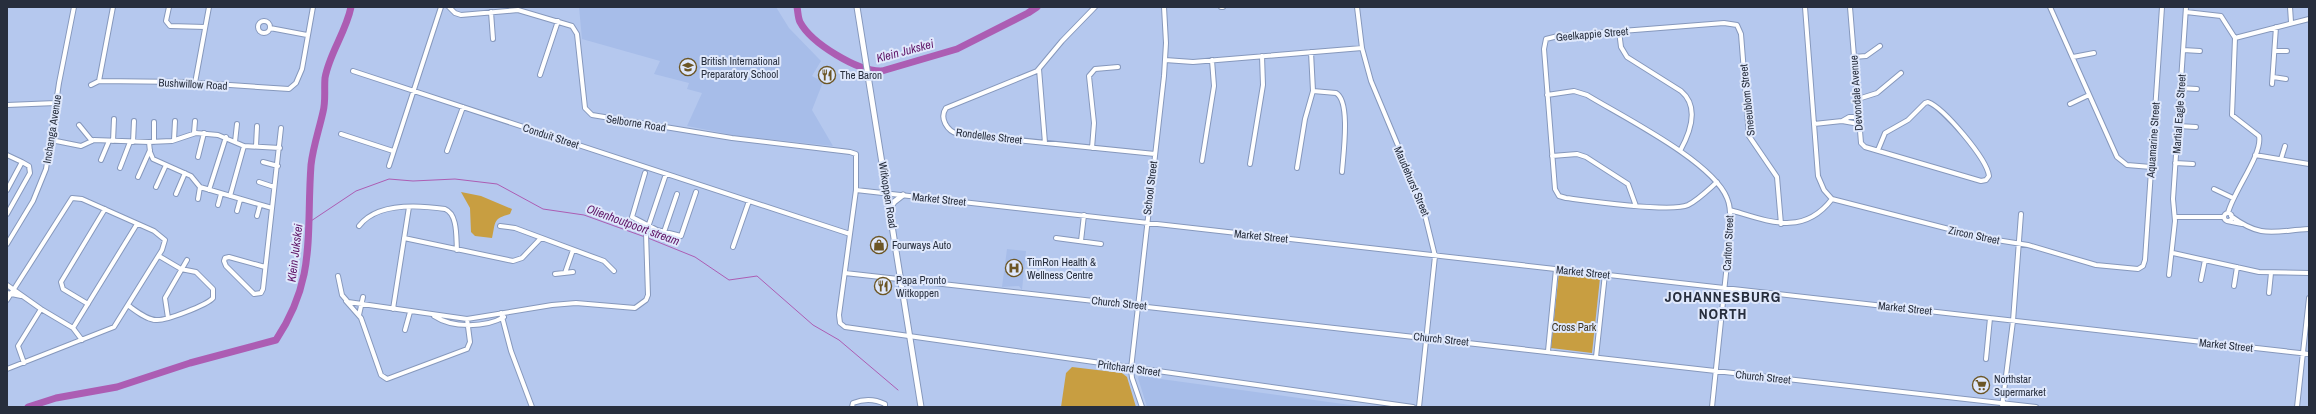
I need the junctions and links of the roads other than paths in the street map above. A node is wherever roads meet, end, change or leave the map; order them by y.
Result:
1 (74, 7) edge
2 (113, 7) edge
3 (168, 7) edge
4 (209, 7) edge
5 (313, 7) edge
6 (441, 7) edge
7 (449, 7) edge
8 (857, 7) edge
9 (1095, 7) edge
10 (1164, 7) edge
11 (1356, 7) edge
12 (1805, 7) edge
13 (1850, 7) edge
14 (2050, 7) edge
15 (2162, 7) edge
16 (2290, 7) edge
17 (519, 8) edge
18 (2186, 9) edge
19 (492, 12) junction
20 (2309, 19) edge
21 (558, 21) junction
22 (1729, 22) joint
23 (2291, 22) junction
24 (205, 27) junction
25 (2276, 27) junction
26 (270, 28) dead end
27 (1619, 31) junction
28 (307, 35) junction
29 (2235, 38) junction
30 (493, 40) dead end
31 (1880, 46) dead end
32 (1362, 48) junction
33 (2183, 50) junction
34 (2200, 51) dead end
35 (2275, 51) junction
36 (2287, 51) dead end
37 (1311, 52) junction
38 (2094, 53) dead end
39 (1262, 56) junction
40 (1854, 57) junction
41 (2073, 57) junction
42 (1165, 60) junction
43 (1212, 60) junction
44 (1118, 67) dead end
45 (1039, 69) junction
46 (353, 71) dead end
47 (1901, 73) dead end
48 (540, 75) dead end
49 (2273, 77) junction
50 (2286, 79) dead end
51 (99, 81) junction
52 (194, 84) junction
53 (2272, 84) dead end
54 (91, 85) dead end
55 (2180, 88) junction
56 (2197, 89) dead end
57 (414, 91) junction
58 (1312, 91) junction
59 (1548, 95) junction
60 (2089, 96) junction
61 (1858, 99) junction
62 (56, 103) junction
63 (2070, 104) dead end
64 (7, 105) edge
65 (463, 107) junction
66 (1858, 116) junction
67 (114, 119) dead end
68 (134, 121) dead end
69 (175, 121) dead end
70 (195, 121) dead end
71 (1842, 121) junction
72 (154, 122) dead end
73 (237, 124) dead end
74 (1814, 124) junction
75 (1858, 124) junction
76 (79, 125) dead end
77 (257, 126) dead end
78 (2178, 126) junction
79 (2196, 127) dead end
80 (281, 128) dead end
81 (194, 133) junction
82 (204, 133) junction
83 (341, 134) dead end
84 (226, 138) junction
85 (51, 140) junction
86 (174, 140) junction
87 (92, 141) junction
88 (111, 141) junction
89 (132, 142) junction
90 (152, 142) junction
91 (235, 142) junction
92 (1045, 143) junction
93 (244, 146) junction
94 (256, 146) junction
95 (2285, 146) dead end
96 (280, 148) junction
97 (1092, 148) junction
98 (150, 150) junction
99 (1878, 150) junction
100 (393, 151) junction
101 (447, 151) dead end
102 (1680, 151) junction
103 (1155, 154) junction
104 (7, 155) edge
105 (2255, 155) junction
106 (1552, 156) junction
107 (198, 158) dead end
108 (2281, 159) junction
109 (101, 160) dead end
110 (1202, 161) dead end
111 (22, 162) junction
112 (263, 162) dead end
113 (2175, 163) junction
114 (1250, 164) dead end
115 (2193, 164) dead end
116 (2309, 164) edge
117 (166, 165) junction
118 (278, 166) junction
119 (389, 166) dead end
120 (2151, 167) junction
121 (120, 168) dead end
122 (1296, 168) dead end
123 (1342, 172) dead end
124 (185, 173) junction
125 (645, 173) dead end
126 (666, 174) junction
127 (138, 177) dead end
128 (259, 182) dead end
129 (1717, 182) junction
130 (156, 187) dead end
131 (200, 187) junction
132 (274, 187) junction
133 (2214, 189) dead end
134 (7, 190) edge
135 (209, 190) junction
136 (856, 190) junction
137 (696, 192) dead end
138 (887, 193) junction
139 (176, 194) dead end
140 (221, 194) junction
141 (677, 194) dead end
142 (903, 195) junction
143 (230, 196) junction
144 (2233, 198) junction
145 (198, 199) dead end
146 (1832, 199) junction
147 (240, 200) junction
148 (749, 201) junction
149 (218, 204) dead end
150 (260, 205) junction
151 (1636, 206) junction
152 (409, 207) junction
153 (272, 208) junction
154 (105, 210) junction
155 (890, 210) junction
156 (1730, 210) junction
157 (237, 211) dead end
158 (7, 214) edge
159 (2021, 214) dead end
160 (1084, 215) junction
161 (2230, 215) junction
162 (257, 216) dead end
163 (2175, 219) junction
164 (2225, 219) junction
165 (1146, 223) junction
166 (137, 224) junction
167 (1781, 224) junction
168 (2242, 224) junction
169 (359, 226) dead end
170 (500, 226) dead end
171 (648, 226) junction
172 (2309, 229) edge
173 (664, 232) junction
174 (850, 234) junction
175 (404, 238) junction
176 (541, 238) junction
177 (1056, 238) dead end
178 (1081, 241) junction
179 (2018, 243) junction
180 (7, 244) edge
181 (1101, 244) dead end
182 (733, 247) dead end
183 (457, 250) junction
184 (573, 250) junction
185 (2173, 253) junction
186 (159, 256) junction
187 (1435, 256) junction
188 (187, 260) dead end
189 (2205, 260) junction
190 (265, 267) junction
191 (2237, 267) junction
192 (181, 269) junction
193 (1556, 269) junction
194 (2138, 269) joint
195 (614, 271) dead end
196 (573, 272) dead end
197 (565, 273) junction
198 (845, 273) junction
199 (2271, 273) junction
200 (2309, 273) edge
201 (555, 274) dead end
202 (1605, 274) junction
203 (2169, 275) dead end
204 (338, 276) dead end
205 (901, 279) junction
206 (2201, 280) dead end
207 (7, 285) edge
208 (2234, 286) dead end
209 (15, 289) junction
210 (1726, 289) junction
211 (2269, 293) dead end
212 (9, 294) edge
213 (21, 296) junction
214 (363, 297) dead end
215 (2309, 298) edge
216 (7, 300) edge
217 (346, 301) junction
218 (88, 304) junction
219 (362, 304) junction
220 (1138, 305) junction
221 (129, 306) junction
222 (41, 309) junction
223 (393, 309) junction
224 (410, 312) junction
225 (500, 313) junction
226 (509, 313) junction
227 (359, 315) junction
228 (433, 315) junction
229 (168, 318) junction
230 (502, 318) junction
231 (1990, 318) junction
232 (467, 319) junction
233 (2013, 321) junction
234 (467, 325) junction
235 (73, 328) junction
236 (405, 330) dead end
237 (911, 338) junction
238 (1428, 338) junction
239 (82, 340) junction
240 (1548, 351) junction
241 (2304, 354) junction
242 (2309, 354) edge
243 (1596, 356) junction
244 (1986, 358) dead end
245 (24, 363) junction
246 (1131, 368) junction
247 (7, 369) edge
248 (1716, 371) junction
249 (2002, 405) edge
250 (532, 407) edge
251 (852, 407) edge
252 (885, 407) edge
253 (921, 407) edge
254 (1142, 407) edge
255 (1413, 407) edge
256 (1419, 407) edge
257 (1712, 407) edge
258 (2036, 407) edge
259 (2297, 407) edge

1 - 62 street, Inchanga Avenue
2 - 51 street
3 - 24 street
4 - 24 street
5 - 28 street
6 - 57 street
7 - 19 street, Selborne Road
8 - 138 main road, Witkoppen Road
9 - 45 street
10 - 42 street, School Street
11 - 32 street, Maudehurst Street
12 - 74 street
13 - 40 street, Devondale Avenue
14 - 41 street
15 - 120 street, Aquamarine Street
16 - 23 street
17 - 19 street, Selborne Road
17 - 21 street, Selborne Road
18 - 29 street
18 - 33 street, Martial Eagle Street
19 - 30 street
20 - 23 street
21 - 48 street
21 - 136 street, Selborne Road
22 - 27 street, Geelkappie Street
22 - 167 street, Sneeublom Street
23 - 25 street
24 - 52 street
25 - 29 street
25 - 35 street
26 - 28 street
27 - 59 street, Geelkappie Street
27 - 102 street
28 - 52 street, Bushwillow Road
29 - 105 street
31 - 40 street
32 - 37 street
32 - 187 street, Maudehurst Street
33 - 34 street
33 - 55 street, Martial Eagle Street
35 - 36 street
35 - 49 street
37 - 39 street
37 - 58 street
38 - 41 street
39 - 43 street
39 - 114 street
40 - 61 street, Devondale Avenue
41 - 60 street
42 - 43 street
42 - 103 street, School Street
43 - 110 street
44 - 97 street
45 - 92 street
45 - 92 street, Rondelles Street
46 - 57 street, Conduit Street
47 - 61 street
49 - 50 street
49 - 53 street
51 - 52 street, Bushwillow Road
51 - 54 street, Bushwillow Road
55 - 56 street
55 - 78 street, Martial Eagle Street
57 - 65 street, Conduit Street
57 - 100 street
58 - 122 street
58 - 123 street
59 - 102 street, Carlton Street
59 - 106 street, Geelkappie Street
60 - 63 street
60 - 120 street
61 - 66 street, Devondale Avenue
62 - 64 street
62 - 85 street, Inchanga Avenue
65 - 101 street
65 - 126 street, Conduit Street
66 - 71 street
66 - 75 street, Devondale Avenue
67 - 88 street
68 - 89 street
69 - 86 street
70 - 81 street
71 - 74 street
71 - 75 street
72 - 90 street
73 - 91 street
74 - 146 street
75 - 99 street, Devondale Avenue
76 - 87 street
77 - 94 street
78 - 79 street
78 - 113 street, Martial Eagle Street
80 - 96 street
81 - 82 street
81 - 86 street
82 - 84 street
82 - 107 street
83 - 100 street
84 - 91 street
84 - 135 street
85 - 87 street
85 - 180 street, Inchanga Avenue
86 - 90 street
87 - 88 street
88 - 89 street
88 - 109 street
89 - 90 street
89 - 121 street
90 - 98 street
91 - 93 street
92 - 97 street, Rondelles Street
93 - 94 street
93 - 143 street
94 - 96 street
95 - 108 street
96 - 118 street
97 - 103 street, Rondelles Street
98 - 117 street
98 - 127 street
99 - 99 street, Devondale Avenue
100 - 119 street
102 - 129 street, Carlton Street
103 - 165 street, School Street
104 - 111 street
105 - 108 street
105 - 144 street
106 - 151 street
106 - 151 street, Geelkappie Street
108 - 116 street
111 - 134 street
111 - 158 street
112 - 118 street
113 - 115 street
113 - 163 street, Martial Eagle Street
117 - 124 street
117 - 130 street
118 - 132 street
120 - 194 street, Aquamarine Street
124 - 131 street
124 - 139 street
125 - 171 street
126 - 148 street, Conduit Street
126 - 171 street
128 - 132 street
129 - 151 street
129 - 156 street, Carlton Street
131 - 135 street
131 - 145 street
132 - 153 street
133 - 144 street
135 - 140 street
136 - 138 street, Market Street
136 - 174 street
137 - 173 street
138 - 142 street, Market Street
138 - 155 main road, Witkoppen Road
140 - 143 street
140 - 149 street
141 - 173 street
142 - 155 main road
142 - 160 street, Market Street
143 - 147 street
144 - 161 street
146 - 167 street
146 - 179 street, Zircon Street
147 - 150 street
147 - 157 street
148 - 174 street, Conduit Street
148 - 182 street
150 - 153 street
150 - 162 street
152 - 169 street
152 - 175 street
152 - 183 street
153 - 190 street
154 - 166 street
154 - 209 street
154 - 218 street
155 - 205 main road, Witkoppen Road
156 - 167 street
156 - 210 street, Carlton Street
159 - 179 street
160 - 165 street, Market Street
160 - 178 street
161 - 164 street
161 - 164 street
161 - 168 street
163 - 164 street
163 - 185 street, Martial Eagle Street
164 - 168 street
165 - 187 street, Market Street
165 - 220 street, School Street
166 - 186 street
166 - 218 street
168 - 172 street
170 - 176 street
171 - 173 street
171 - 226 street
174 - 198 street
175 - 183 street
175 - 223 street
176 - 183 street
176 - 184 street
177 - 178 street
178 - 181 street
179 - 194 street, Zircon Street
179 - 233 street
184 - 195 street
184 - 197 street
185 - 189 street
185 - 203 street, Martial Eagle Street
186 - 192 street
186 - 221 street
187 - 193 street, Market Street
187 - 238 street, Maudehurst Street
188 - 192 street
189 - 191 street
189 - 206 street
190 - 190 street
191 - 199 street
191 - 208 street
192 - 229 street
192 - 229 street
193 - 202 street, Market Street
193 - 240 street
196 - 197 street
197 - 201 street
198 - 205 street, Church Street
198 - 237 street, Pritchard Street
199 - 200 street
199 - 211 street
202 - 210 street, Market Street
202 - 243 street
204 - 217 street
205 - 220 street, Church Street
205 - 237 main road, Witkoppen Road
207 - 209 street
209 - 212 street
209 - 213 street
210 - 231 street, Market Street
210 - 248 street, Carlton Street
212 - 213 street
212 - 216 street
213 - 222 street
214 - 219 street
215 - 241 street
217 - 219 street
217 - 227 street
218 - 235 street
219 - 223 street
219 - 227 street
220 - 238 street, Church Street
220 - 246 street, School Street
221 - 229 street
221 - 239 street
222 - 235 street
222 - 245 street
223 - 224 street
224 - 228 street
224 - 236 street
225 - 226 street
225 - 230 street
225 - 232 street
226 - 230 street
227 - 234 street
228 - 232 street
228 - 234 street
230 - 234 street
230 - 250 street
231 - 233 street, Market Street
231 - 244 street
232 - 234 street
233 - 241 street, Market Street
233 - 249 street
235 - 239 street
237 - 246 street, Pritchard Street
237 - 253 main road, Witkoppen Road
238 - 240 street, Church Street
238 - 256 street, Maudehurst Street
239 - 245 street
240 - 243 street, Church Street
241 - 242 street, Market Street
241 - 259 street
243 - 248 street, Church Street
245 - 247 street
246 - 254 street, School Street
246 - 255 street, Pritchard Street
248 - 249 street, Church Street
248 - 257 street, Carlton Street
249 - 258 street, Church Street
251 - 252 street

